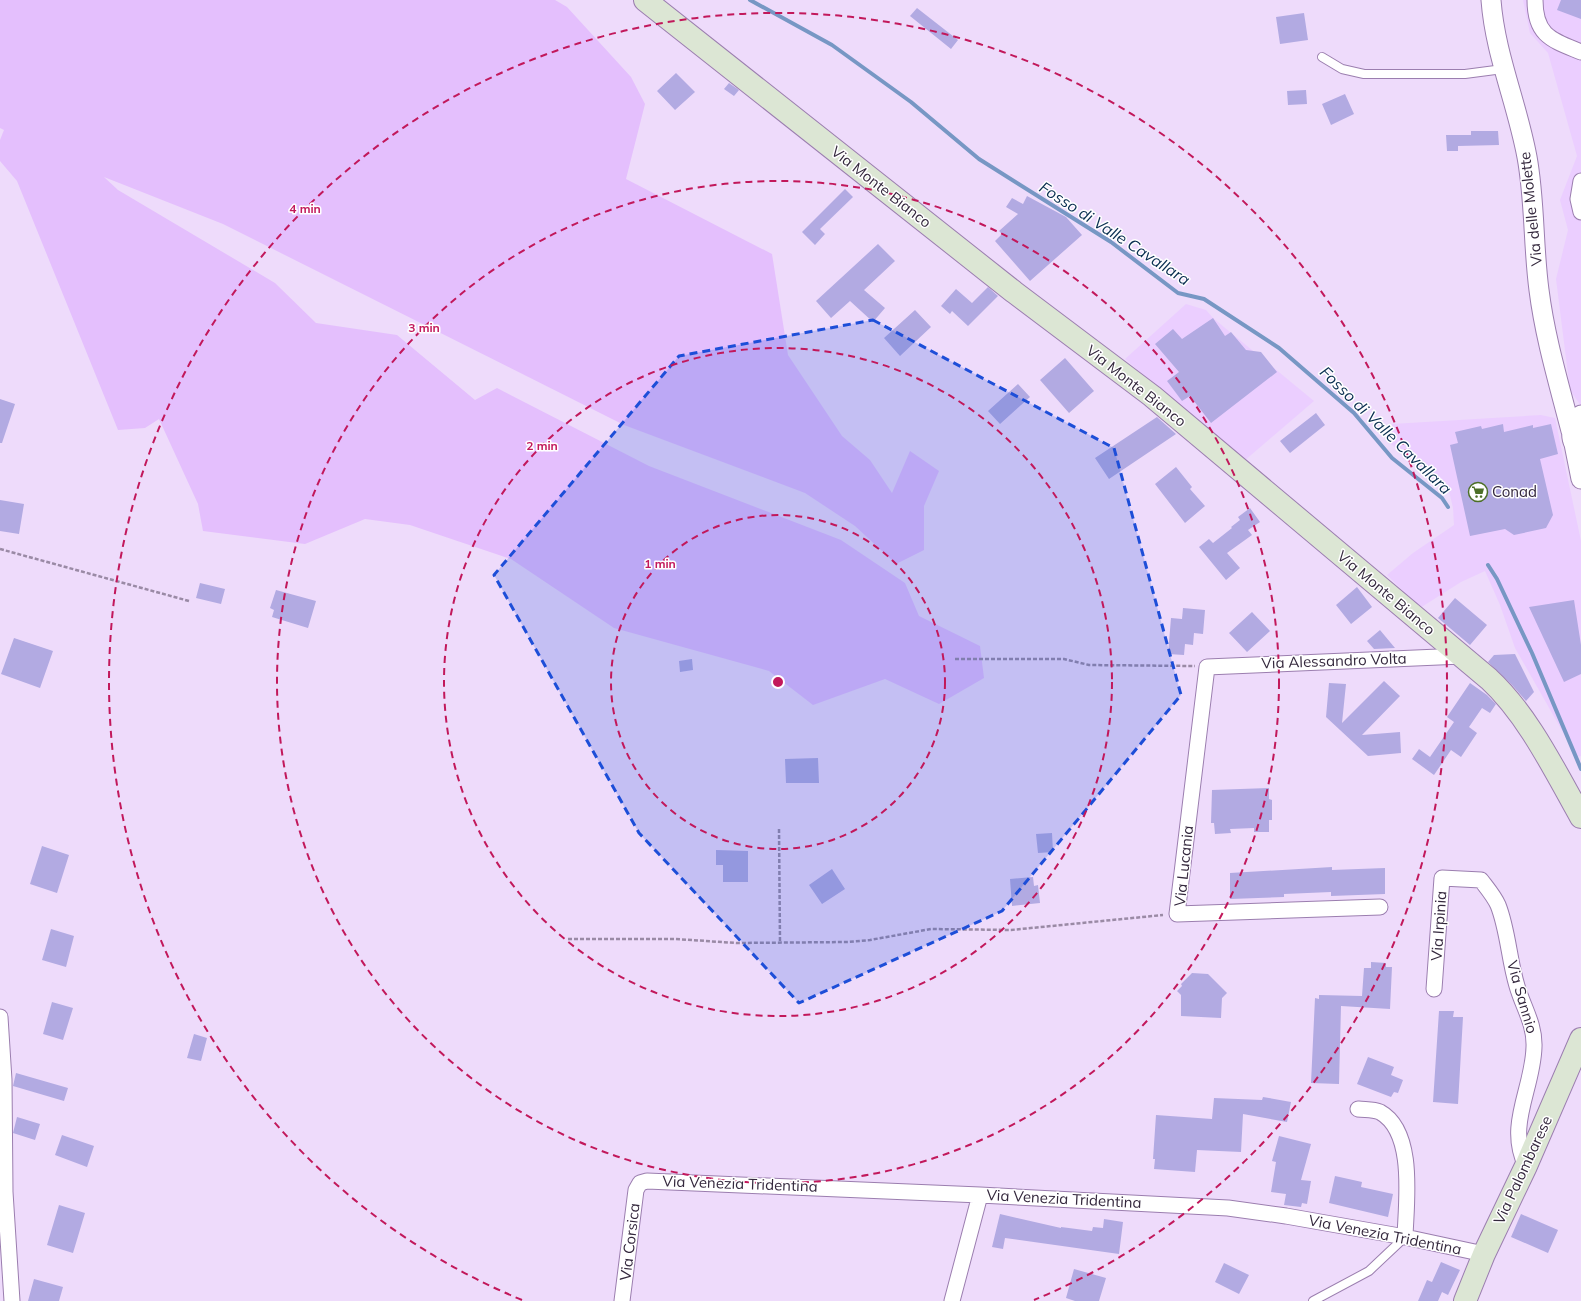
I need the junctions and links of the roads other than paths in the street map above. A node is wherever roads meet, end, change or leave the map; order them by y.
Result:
1 (645, 0) edge
2 (1490, 0) edge
3 (1536, 0) edge
4 (1581, 52) edge
5 (1322, 57) dead end
6 (1503, 70) junction
7 (1581, 180) edge
8 (1581, 212) edge
9 (1562, 396) junction
10 (1581, 410) edge
11 (1581, 415) edge
12 (1575, 442) edge
13 (1581, 479) edge
14 (1462, 656) junction
15 (1207, 666) joint
16 (1581, 816) edge
17 (1481, 880) joint
18 (1380, 907) dead end
19 (1434, 989) dead end
20 (0, 1018) edge
21 (1581, 1039) edge
22 (1358, 1109) dead end
23 (1526, 1166) junction
24 (640, 1183) joint
25 (980, 1195) junction
26 (1405, 1237) junction
27 (1484, 1254) junction
28 (12, 1301) edge
29 (622, 1301) edge
30 (952, 1301) edge
31 (1313, 1301) edge
32 (1465, 1301) edge

1 - 14 main road, Via Monte Bianco
2 - 6 street, Via delle Molette
3 - 4 street
5 - 6 lane
6 - 9 street, Via delle Molette
7 - 8 street
9 - 10 street
9 - 12 street, Via delle Molette
11 - 12 street
12 - 13 street, Via delle Molette
14 - 15 street, Via Alessandro Volta
14 - 16 main road, Via Monte Bianco
15 - 18 street, Via Lucania
17 - 19 street, Via Irpinia
17 - 23 street, Via Sannio
20 - 28 street
21 - 23 main road, Via Palombarese
22 - 26 street
23 - 27 main road, Via Palombarese
24 - 25 street, Via Venezia Tridentina
24 - 29 street, Via Corsica
25 - 26 street, Via Venezia Tridentina
25 - 30 street
26 - 27 street, Via Venezia Tridentina
26 - 31 lane
27 - 32 main road, Via Palombarese

